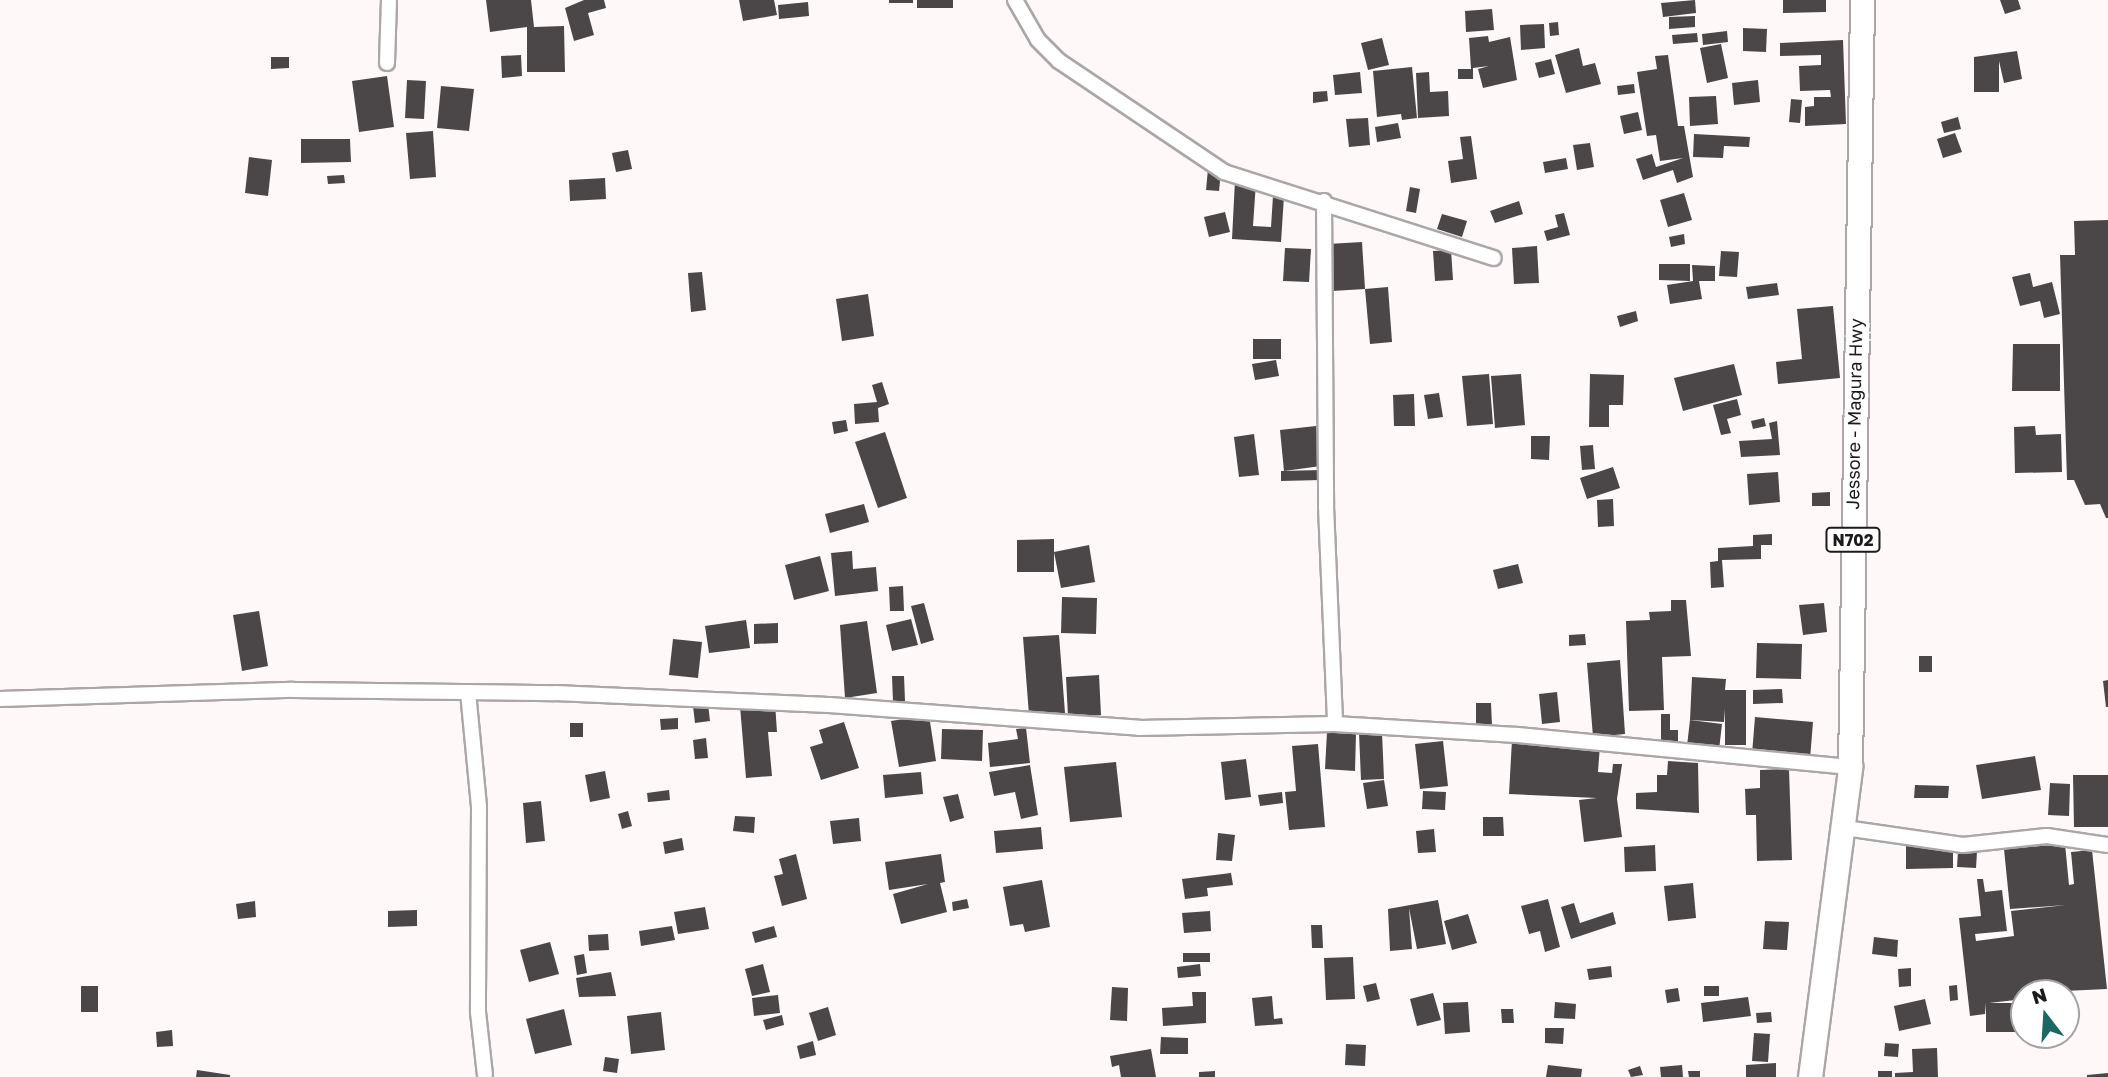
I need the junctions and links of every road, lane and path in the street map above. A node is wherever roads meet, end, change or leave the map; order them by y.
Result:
1 (389, 0) edge
2 (1014, 0) edge
3 (1862, 0) edge
4 (387, 63) dead end
5 (1324, 201) junction
6 (1494, 258) dead end
7 (468, 692) junction
8 (0, 699) edge
9 (1335, 724) junction
10 (1850, 767) junction
11 (1845, 828) junction
12 (2108, 845) edge
13 (485, 1075) dead end
14 (1810, 1077) edge

1 - 4 street
2 - 5 street
3 - 10 highway, Jessore - Magura Hwy / N702
5 - 6 street
5 - 9 street
7 - 8 street
7 - 9 street
7 - 13 street
9 - 10 street
10 - 11 highway, Jessore - Magura Hwy / N702
11 - 12 street
11 - 14 highway, Jessore - Magura Hwy / N702

